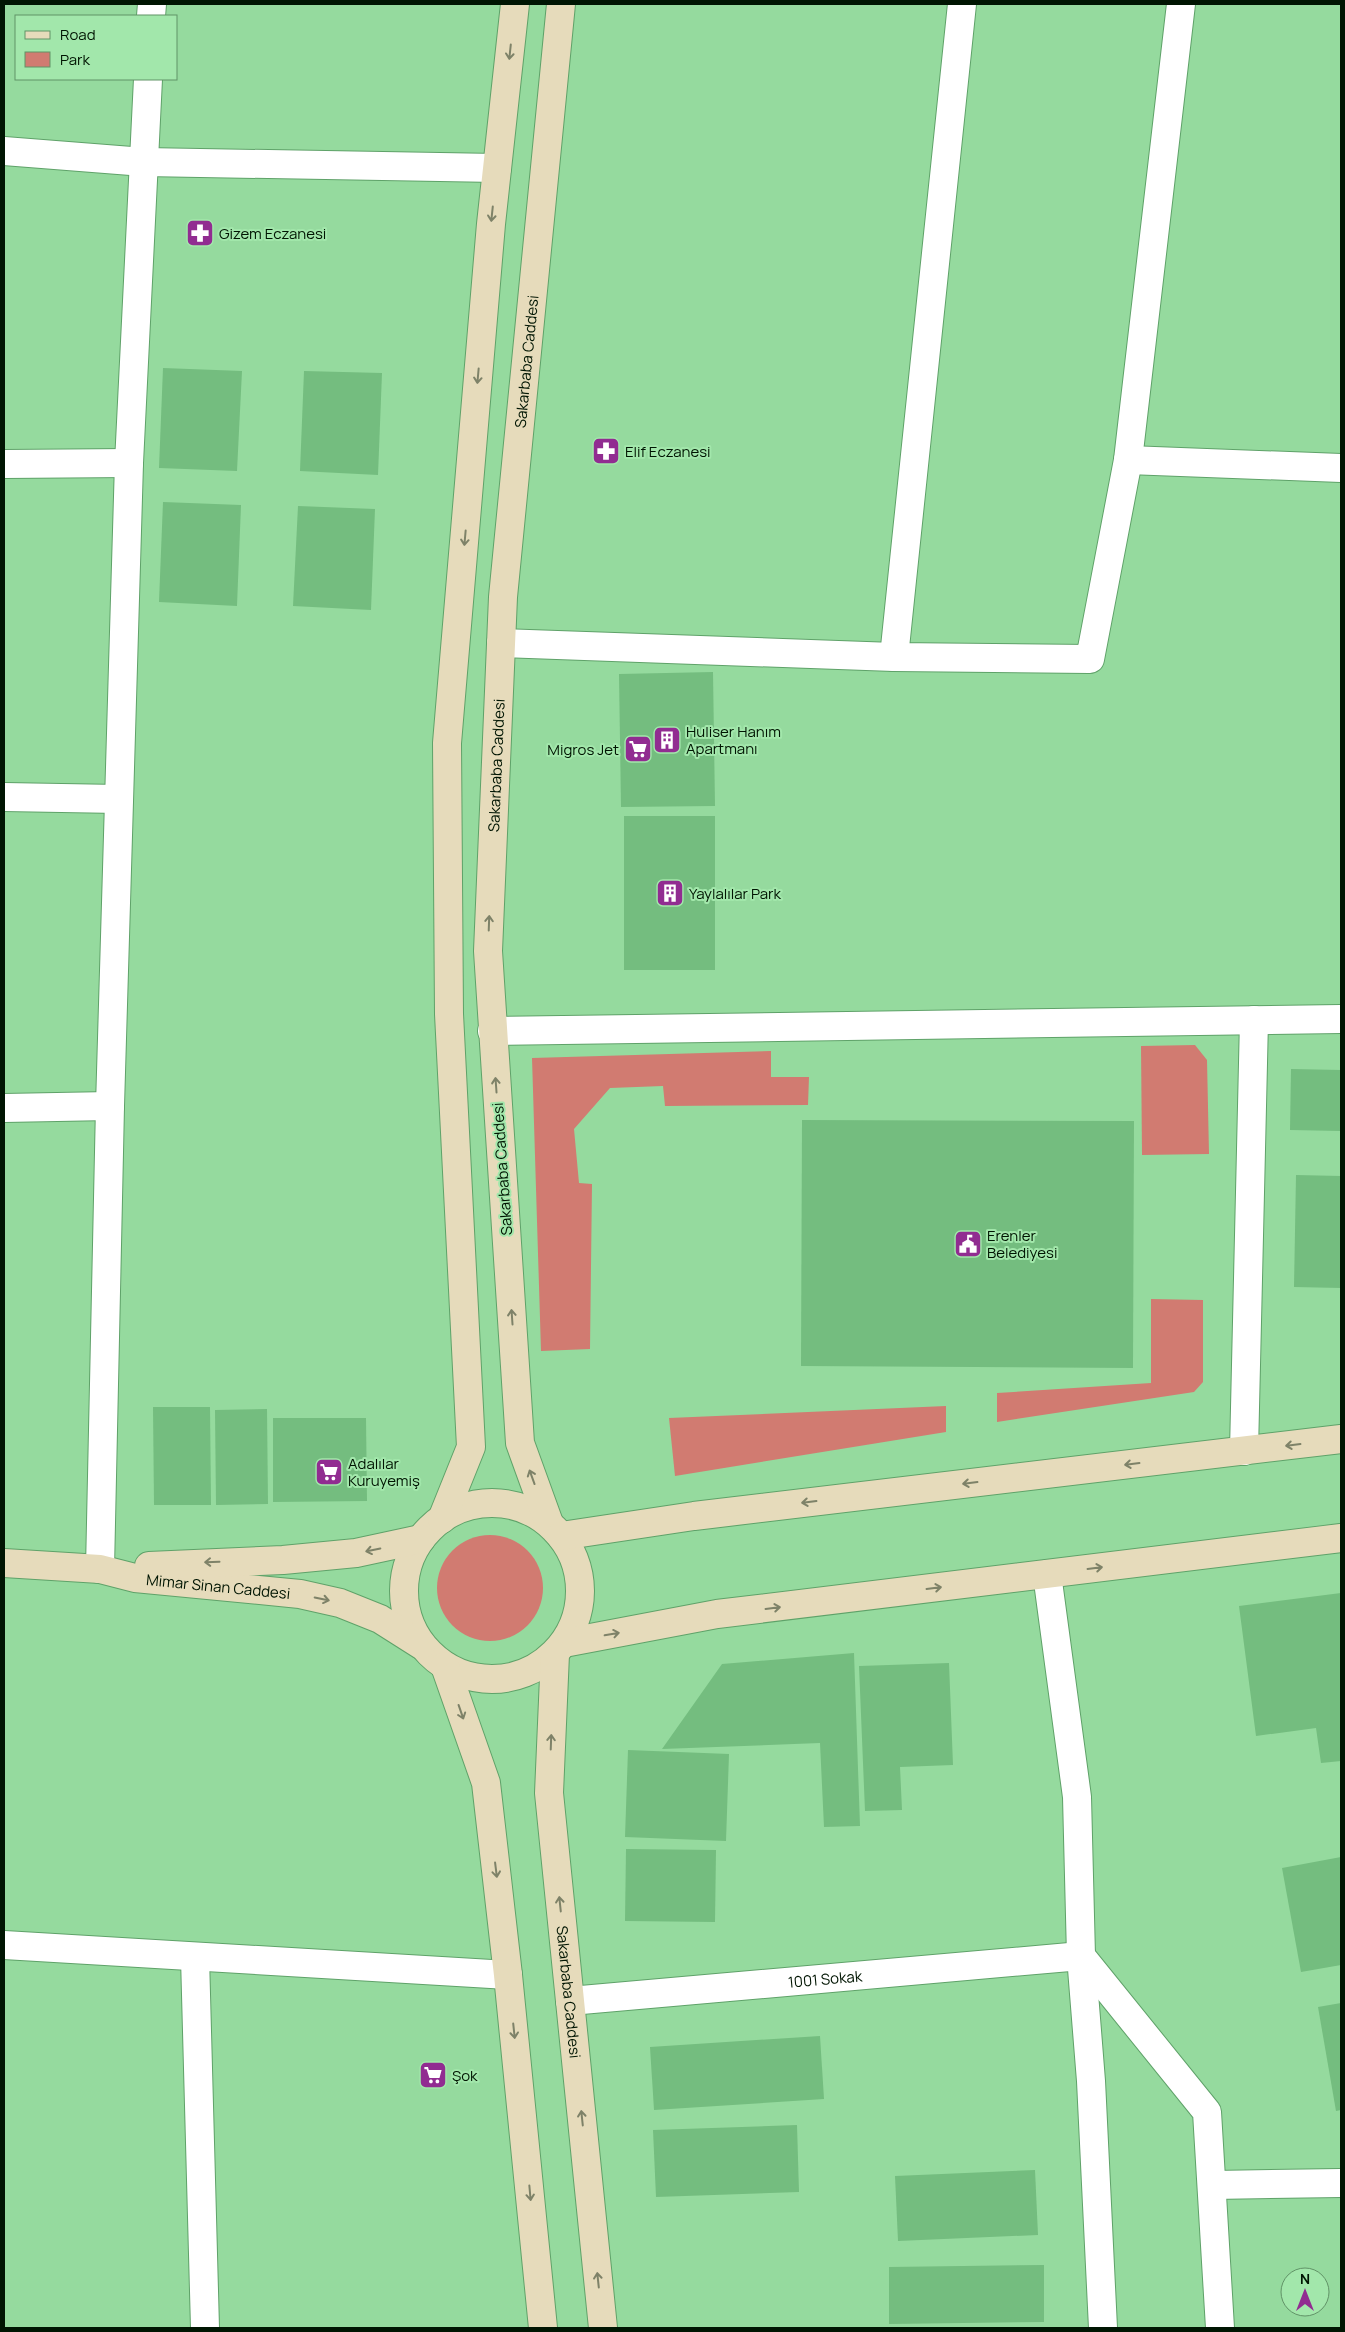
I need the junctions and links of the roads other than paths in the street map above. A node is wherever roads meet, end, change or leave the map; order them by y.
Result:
1 (516, 4) edge
2 (561, 4) edge
3 (962, 4) edge
4 (1181, 4) edge
5 (148, 80) edge
6 (4, 151) edge
7 (144, 162) junction
8 (497, 168) junction
9 (1128, 460) junction
10 (129, 463) junction
11 (4, 464) edge
12 (1341, 468) edge
13 (501, 643) junction
14 (894, 657) junction
15 (4, 797) edge
16 (119, 799) junction
17 (1341, 1019) edge
18 (1254, 1020) junction
19 (492, 1032) junction
20 (110, 1106) junction
21 (4, 1108) edge
22 (1341, 1439) edge
23 (1244, 1451) junction
24 (442, 1519) junction
25 (555, 1530) junction
26 (1341, 1538) edge
27 (421, 1540) junction
28 (4, 1562) edge
29 (100, 1569) junction
30 (1047, 1574) junction
31 (423, 1647) junction
32 (560, 1648) junction
33 (445, 1666) junction
34 (4, 1945) edge
35 (1081, 1956) junction
36 (194, 1957) junction
37 (508, 1975) junction
38 (570, 2001) junction
39 (1341, 2183) edge
40 (1213, 2185) junction
41 (205, 2328) edge
42 (543, 2328) edge
43 (603, 2328) edge
44 (1103, 2328) edge
45 (1220, 2328) edge

1 -> 8 main road
2 - 13 main road, Sakarbaba Caddesi
3 - 14 street
4 - 9 street
5 - 7 street
6 - 7 street
7 - 8 street
7 - 10 street
8 -> 24 main road
9 - 12 street
9 - 14 street
10 - 11 street
10 - 16 street
13 - 14 street
19 -> 13 main road, Sakarbaba Caddesi
15 - 16 street
16 - 20 street
17 - 18 street
18 - 19 street
18 - 23 street
25 -> 19 main road, Sakarbaba Caddesi
20 - 21 street
20 - 29 street
22 -> 23 main road
23 -> 25 main road
24 - 25 main road
24 - 27 main road
25 - 32 main road
30 -> 26 main road
27 -> 29 main road
27 - 31 main road
28 - 29 main road, Mimar Sinan Caddesi
29 -> 31 main road, Mimar Sinan Caddesi
32 -> 30 main road
30 - 35 street
31 - 33 main road
32 - 33 main road
38 -> 32 main road, Sakarbaba Caddesi
33 -> 37 main road
34 - 36 street
35 - 38 street, 1001 Sokak
35 - 40 street
35 - 44 street
36 - 37 street
36 - 41 street
37 -> 42 main road
43 -> 38 main road, Sakarbaba Caddesi
39 - 40 street
40 - 45 street

